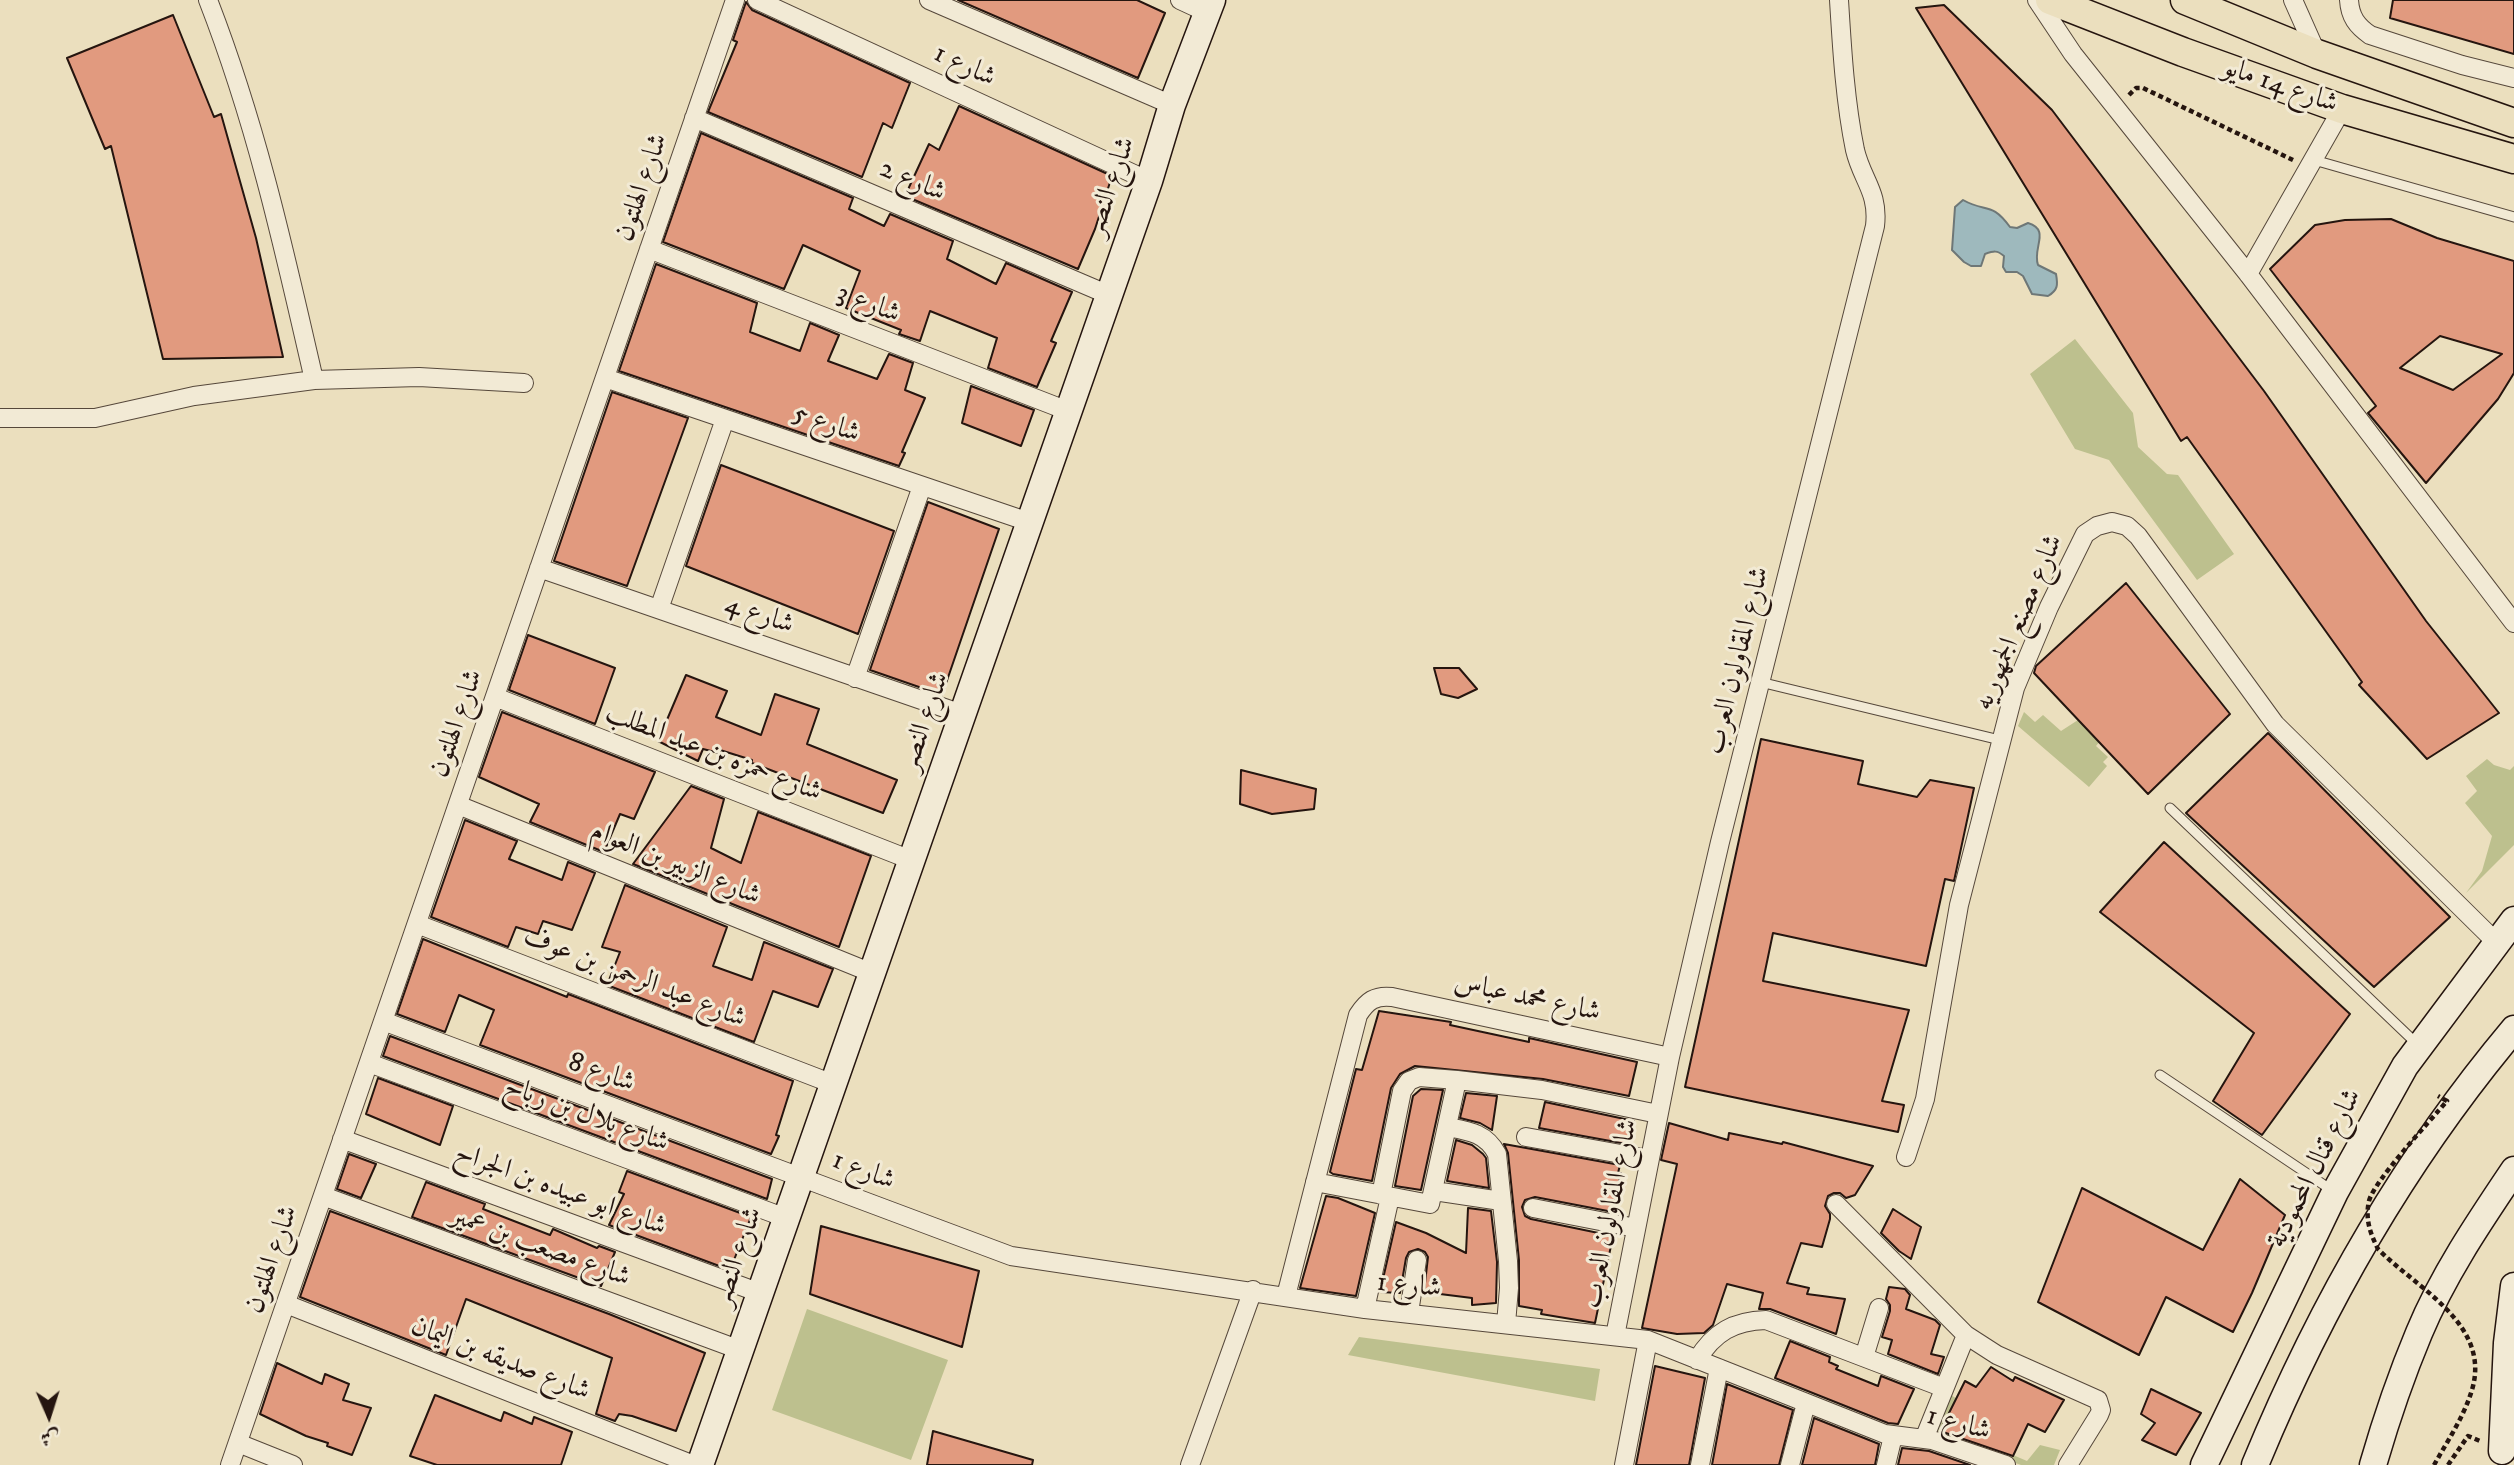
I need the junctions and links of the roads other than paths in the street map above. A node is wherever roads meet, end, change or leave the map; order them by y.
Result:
1 (208, 0) edge
2 (736, 0) edge
3 (757, 0) edge
4 (929, 0) edge
5 (1180, 0) edge
6 (1839, 0) edge
7 (2037, 0) edge
8 (2050, 0) edge
9 (2185, 0) edge
10 (2293, 0) edge
11 (2349, 0) edge
12 (1210, 6) edge
13 (2316, 54) junction
14 (2514, 78) edge
15 (1172, 105) junction
16 (2343, 109) junction
17 (694, 118) junction
18 (2514, 123) edge
19 (2514, 159) edge
20 (2312, 164) junction
21 (1149, 181) junction
22 (2514, 217) edge
23 (649, 248) junction
24 (2248, 274) junction
25 (1109, 295) junction
26 (605, 379) junction
27 (314, 380) junction
28 (524, 383) dead end
29 (1068, 411) junction
30 (0, 418) edge
31 (725, 419) junction
32 (922, 486) junction
33 (1030, 522) junction
34 (539, 568) junction
35 (659, 609) junction
36 (2514, 623) edge
37 (855, 678) junction
38 (1760, 682) junction
39 (495, 696) junction
40 (962, 715) junction
41 (2000, 740) junction
42 (458, 805) junction
43 (2170, 808) dead end
44 (911, 860) junction
45 (2514, 920) edge
46 (417, 924) junction
47 (2506, 939) edge
48 (872, 973) junction
49 (383, 1021) junction
50 (2514, 1030) edge
51 (2419, 1046) junction
52 (1670, 1057) junction
53 (369, 1063) junction
54 (2160, 1075) dead end
55 (1457, 1080) junction
56 (833, 1084) junction
57 (1658, 1114) junction
58 (1447, 1127) junction
59 (1526, 1137) dead end
60 (342, 1139) junction
61 (1906, 1157) dead end
62 (1649, 1159) junction
63 (2514, 1170) edge
64 (800, 1177) junction
65 (1315, 1182) junction
66 (1434, 1191) junction
67 (2336, 1192) junction
68 (323, 1196) junction
69 (1385, 1196) junction
70 (1501, 1201) junction
71 (1836, 1204) dead end
72 (1533, 1209) dead end
73 (786, 1218) junction
74 (1636, 1228) junction
75 (1417, 1260) dead end
76 (2514, 1286) edge
77 (1253, 1290) junction
78 (760, 1293) junction
79 (1286, 1296) junction
80 (286, 1304) junction
81 (1366, 1308) junction
82 (1879, 1308) dead end
83 (1409, 1313) junction
84 (1506, 1324) junction
85 (1966, 1335) junction
86 (1615, 1336) junction
87 (1648, 1340) junction
88 (740, 1350) junction
89 (1864, 1357) junction
90 (1697, 1360) junction
91 (1719, 1368) junction
92 (1944, 1388) junction
93 (1806, 1403) junction
94 (1893, 1436) junction
95 (1924, 1439) junction
96 (238, 1443) junction
97 (2503, 1448) edge
98 (230, 1465) edge
99 (292, 1465) edge
100 (694, 1465) edge
101 (700, 1465) edge
102 (1190, 1465) edge
103 (1624, 1465) edge
104 (1700, 1465) edge
105 (1790, 1465) edge
106 (1886, 1465) edge
107 (2006, 1465) edge
108 (2068, 1465) edge
109 (2204, 1465) edge
110 (2255, 1465) edge
111 (2374, 1465) edge

1 - 27 street
2 - 17 street, شارع الهلتون
3 - 21 street, شارع 1
4 - 15 street
5 - 12 street
6 - 38 street, شارع المقاولون العرب
7 - 24 street
8 - 16 main road, شارع 14 مايو
9 - 13 main road, شارع 14 مايو
10 - 13 street
11 - 14 street
12 - 15 main road, شارع النصر
13 - 18 main road, شارع 14 مايو
15 - 21 main road, شارع النصر
16 - 19 main road, شارع 14 مايو
16 - 20 street
17 - 23 street, شارع الهلتون
17 - 25 street, شارع 2
20 - 22 lane
20 - 24 street
21 - 25 main road, شارع النصر
23 - 26 street, شارع الهلتون
23 - 29 street, شارع 3
24 - 36 street
25 - 29 main road, شارع النصر
26 - 31 street, شارع 5
26 - 34 street, شارع الهلتون
27 - 28 street
27 - 30 street
29 - 33 main road, شارع النصر
31 - 32 street, شارع 5
31 - 35 street
32 - 33 street, شارع 5
32 - 37 street
33 - 40 main road, شارع النصر
34 - 35 street, شارع 4
34 - 39 street, شارع الهلتون
35 - 37 street, شارع 4
37 - 40 street, شارع 4
38 - 41 lane
38 - 52 street, شارع المقاولون العرب
39 - 42 street, شارع الهلتون
39 - 44 street, شارع حمزه بن عبد المطلب
40 - 44 main road, شارع النصر
41 - 47 street, شارع مصنع الجمهوريه
41 - 61 street, شارع مصنع الجمهوريه
42 - 46 street, شارع الهلتون
42 - 48 street, شارع الزبير بن العوام
43 - 51 lane
44 - 48 main road, شارع النصر
45 - 47 main road, شارع قنال المحمودية
46 - 49 street, شارع الهلتون
46 - 56 street, شارع عبد الرحمن بن عوف
47 - 51 main road, شارع قنال المحمودية
48 - 56 main road, شارع النصر
49 - 53 street, شارع الهلتون
49 - 64 street, شارع 8
50 - 110 main road
51 - 67 main road, شارع قنال المحمودية
52 - 57 street, شارع المقاولون العرب
52 - 65 street, شارع محمد عباس
53 - 60 street, شارع الهلتون
53 - 73 street, شارع بلال بن رباح
54 - 67 lane
55 - 57 street
55 - 58 street
55 - 69 street
56 - 64 main road, شارع النصر
57 - 62 street, شارع المقاولون العرب
58 - 66 street
58 - 70 street
59 - 62 street
60 - 68 street, شارع الهلتون
60 - 78 street, شارع ابو عبيده بن الجراح
62 - 74 street, شارع المقاولون العرب
63 - 111 main road
64 - 73 main road, شارع النصر
64 - 77 street, شارع 1
65 - 69 street
65 - 79 street
66 - 69 street
66 - 70 street
67 - 109 main road, شارع قنال المحمودية
68 - 80 street, شارع الهلتون
68 - 88 street, شارع مصعب بن عمير
69 - 81 street
70 - 84 street
71 - 85 street
72 - 74 street
73 - 78 main road, شارع النصر
74 - 86 street, شارع المقاولون العرب
75 - 83 street
76 - 97 main road
77 - 79 street, شارع 1
77 - 102 street
78 - 88 main road, شارع النصر
79 - 81 street, شارع 1
80 - 96 street, شارع الهلتون
80 - 100 street, شارع صديقه بن اليمان
81 - 83 street, شارع 1
82 - 89 street
83 - 84 street, شارع 1
84 - 86 street, شارع 1
85 - 92 street
85 - 108 street
86 - 87 street, شارع 1
87 - 90 street, شارع 1
87 - 103 street
88 - 101 main road, شارع النصر
89 - 90 street
89 - 92 street
90 - 91 street, شارع 1
91 - 93 street, شارع 1
91 - 104 street
92 - 95 street
93 - 94 street, شارع 1
93 - 105 street
94 - 95 street, شارع 1
94 - 106 street
95 - 107 street, شارع 1
96 - 98 street, شارع الهلتون
96 - 99 street

